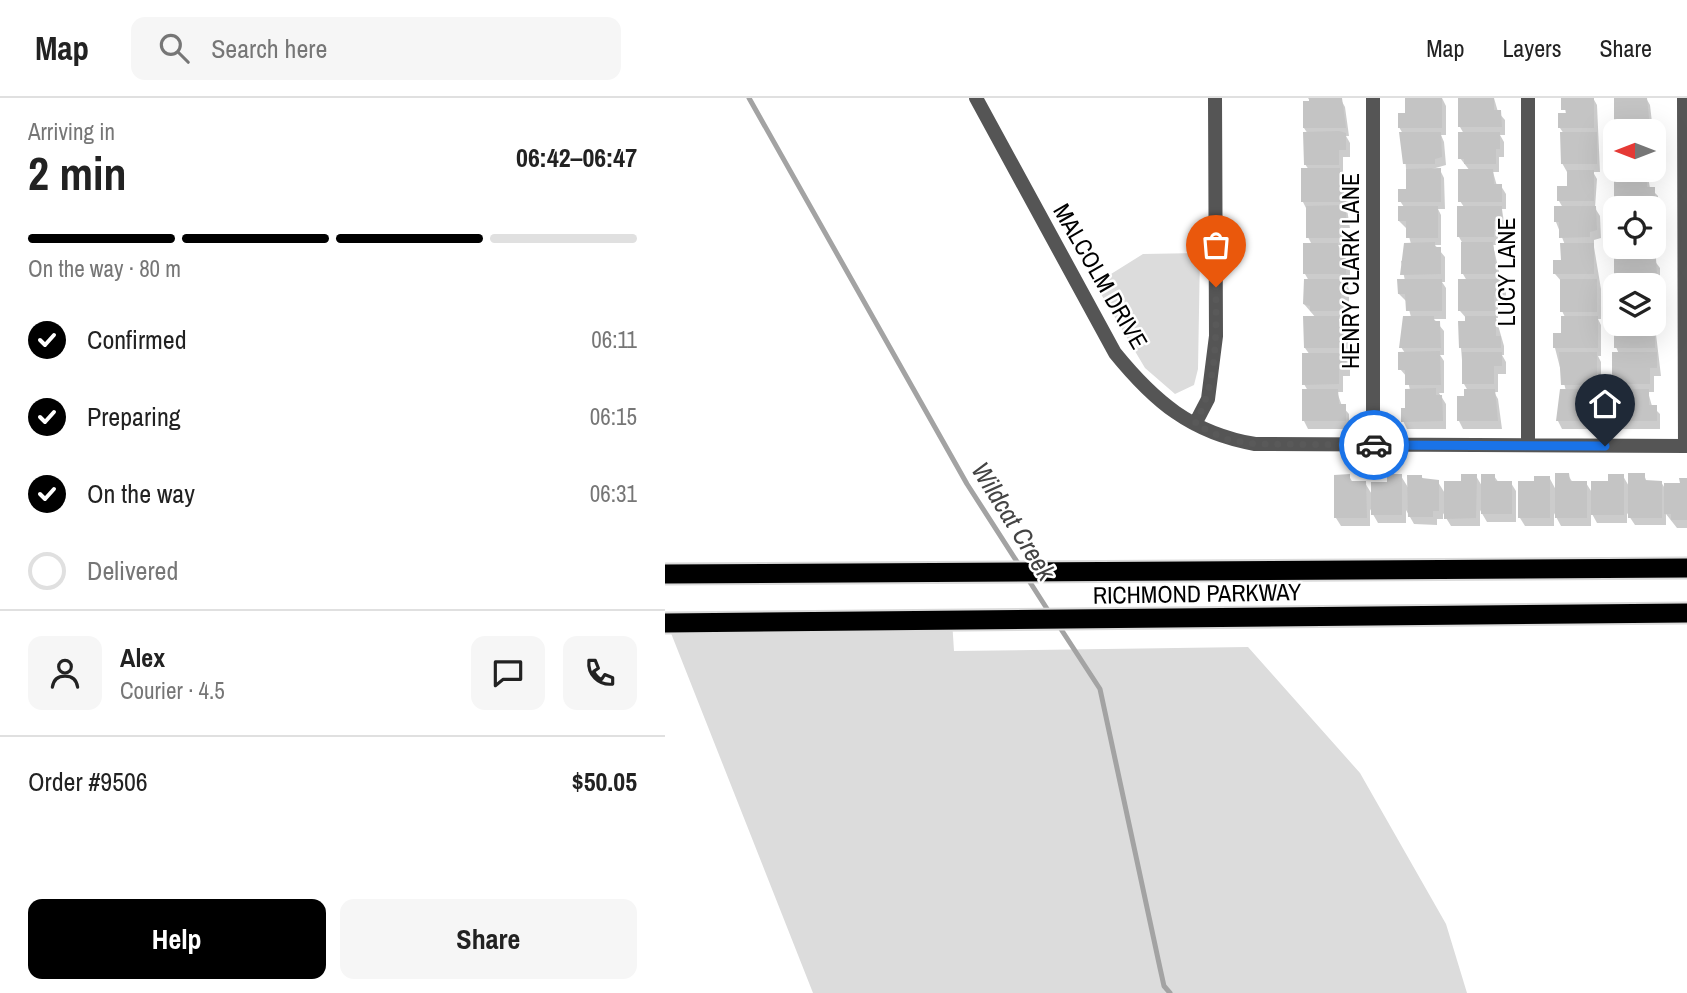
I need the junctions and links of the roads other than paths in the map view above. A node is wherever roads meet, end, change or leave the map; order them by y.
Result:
1 (976, 98) edge
2 (1215, 98) edge
3 (1373, 98) edge
4 (1528, 98) edge
5 (1684, 98) edge
6 (1195, 424) junction
7 (1373, 444) junction
8 (1528, 445) junction
9 (1686, 446) edge
10 (1687, 568) edge
11 (665, 574) edge
12 (1687, 613) edge
13 (665, 623) edge

1 - 6 street, MALCOLM DRIVE
2 - 6 street
3 - 7 street, HENRY CLARK LANE
4 - 8 street, LUCY LANE
5 - 9 street
6 - 7 street, MALCOLM DRIVE
7 - 8 street, MALCOLM DRIVE
8 - 9 street, MALCOLM DRIVE
10 - 11 highway, RICHMOND PARKWAY
12 - 13 highway, RICHMOND PARKWAY

